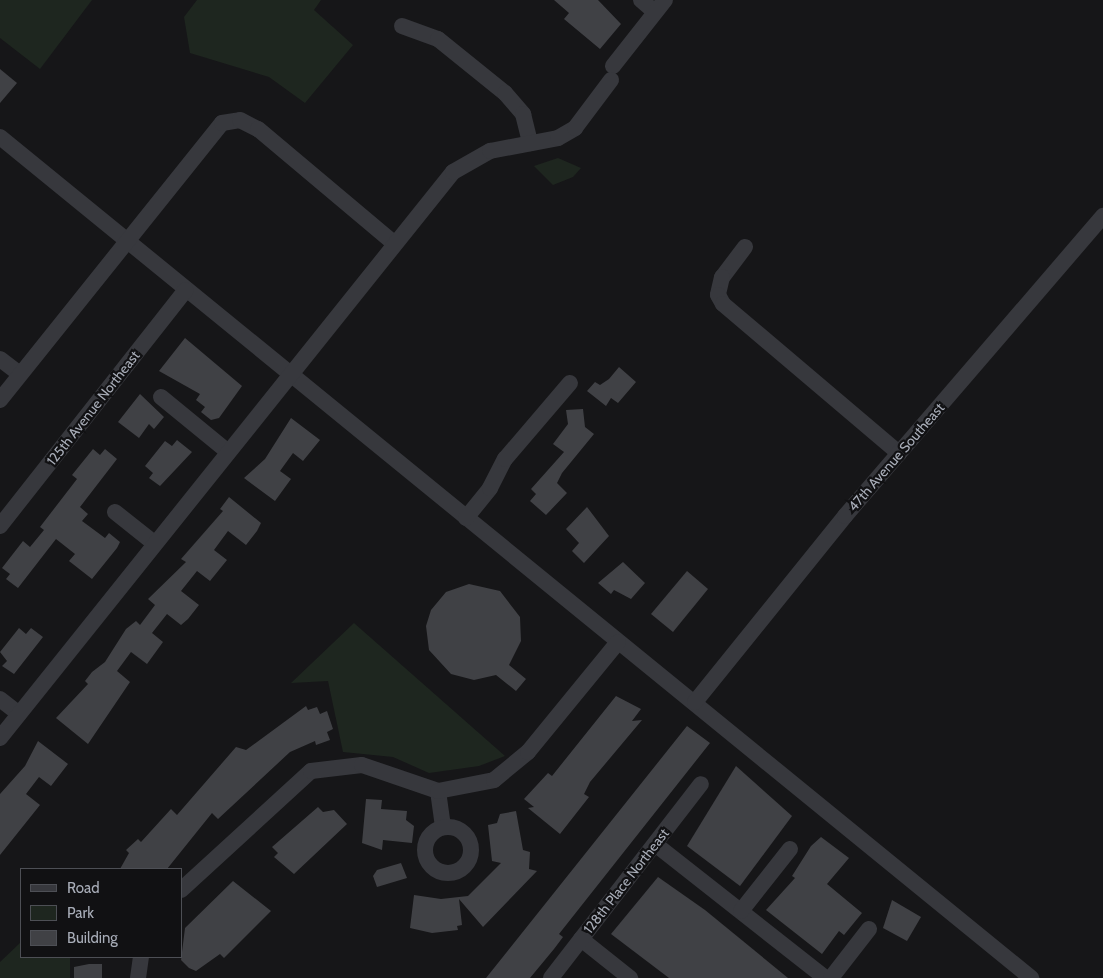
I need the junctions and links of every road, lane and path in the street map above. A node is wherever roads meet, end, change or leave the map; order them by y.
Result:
1 (641, 0) edge
2 (660, 6) edge
3 (402, 26) dead end
4 (0, 137) edge
5 (530, 143) junction
6 (1103, 216) edge
7 (127, 238) junction
8 (394, 243) junction
9 (745, 246) dead end
10 (186, 290) junction
11 (0, 359) edge
12 (288, 373) junction
13 (20, 374) junction
14 (570, 383) dead end
15 (161, 397) dead end
16 (0, 400) edge
17 (227, 451) junction
18 (899, 453) junction
19 (115, 512) dead end
20 (466, 518) junction
21 (0, 526) edge
22 (154, 544) junction
23 (618, 642) junction
24 (0, 700) edge
25 (695, 702) junction
26 (19, 714) junction
27 (0, 738) edge
28 (701, 784) dead end
29 (438, 791) junction
30 (443, 827) dead end
31 (655, 844) junction
32 (790, 849) dead end
33 (182, 889) edge
34 (741, 911) junction
35 (870, 929) dead end
36 (581, 939) junction
37 (141, 958) edge
38 (1021, 975) edge
39 (138, 978) edge
40 (551, 978) edge
41 (630, 978) edge
42 (826, 978) edge
43 (831, 978) edge

1 - 2 street
2 - 5 street
3 - 5 street
4 - 7 street
5 - 8 street
6 - 18 street, 47th Avenue Southeast
7 - 8 street
7 - 10 street
7 - 13 street
8 - 12 street
9 - 18 street
10 - 12 street
10 - 21 street, 125th Avenue Northeast
11 - 13 street
12 - 17 street
12 - 20 street
13 - 16 street
14 - 20 street
15 - 17 street
17 - 22 street
18 - 25 street, 47th Avenue Southeast
19 - 22 street
20 - 23 street
22 - 26 street
23 - 25 street
23 - 29 street
24 - 26 street
25 - 38 street
26 - 27 street
28 - 31 street, 128th Place Northeast
29 - 30 street
29 - 33 street
31 - 34 street
31 - 36 street, 128th Place Northeast
32 - 34 street
34 - 42 street
35 - 43 street
36 - 40 street, 128th Place Northeast
36 - 41 street
37 - 39 street

